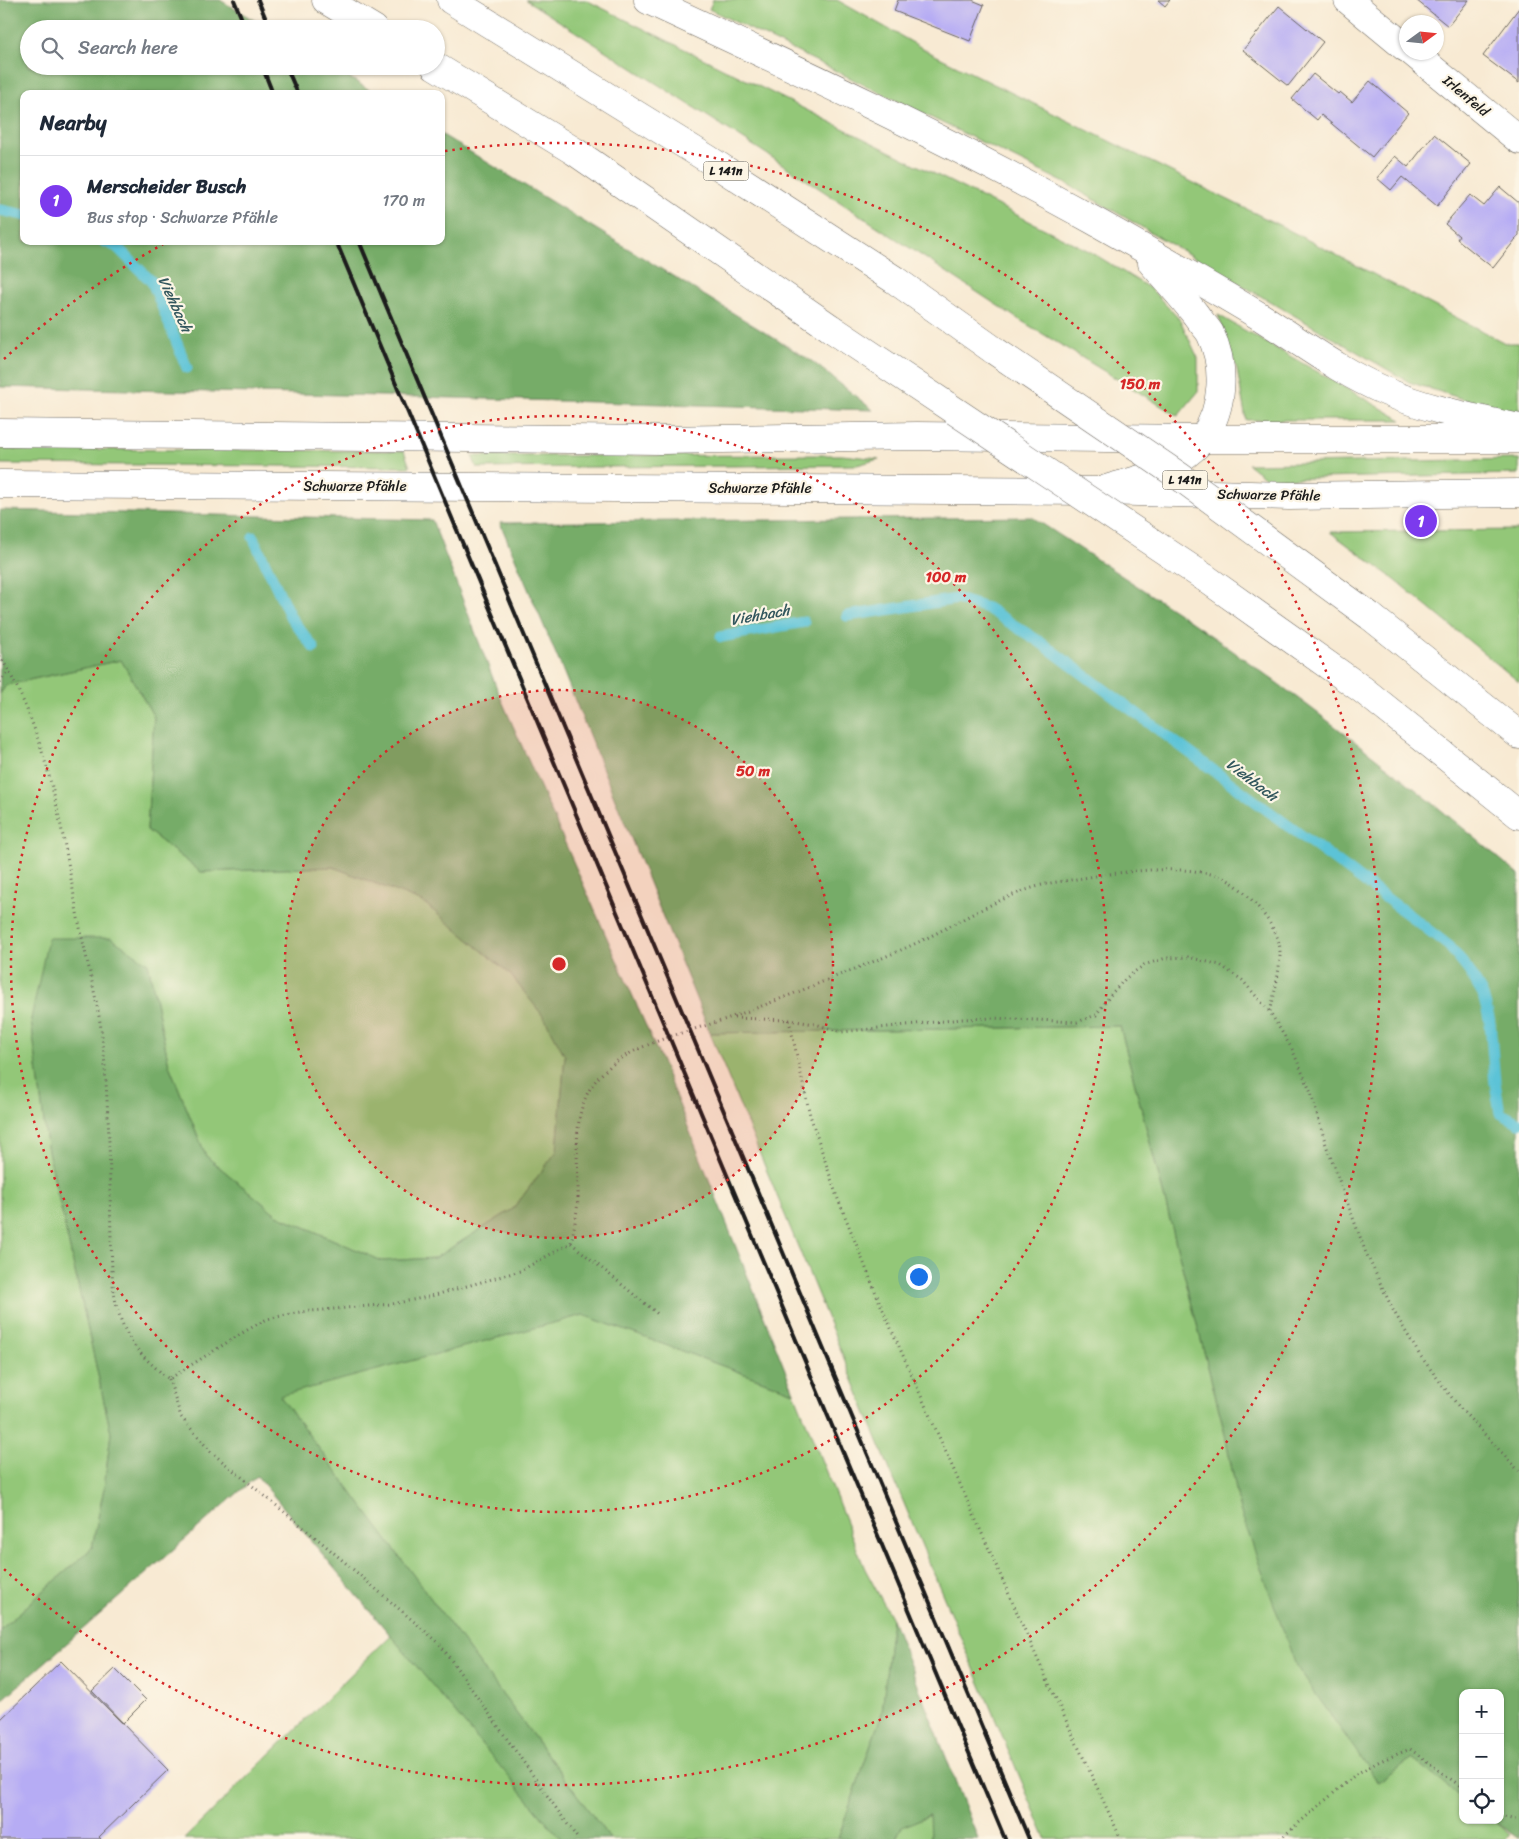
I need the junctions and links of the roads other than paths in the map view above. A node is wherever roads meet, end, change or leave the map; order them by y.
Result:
1 (326, 0) edge
2 (451, 0) edge
3 (648, 0) edge
4 (1348, 0) edge
5 (359, 20) edge
6 (1399, 42) edge
7 (1422, 60) edge
8 (445, 72) edge
9 (1519, 140) edge
10 (1136, 245) junction
11 (1519, 428) edge
12 (0, 433) edge
13 (1202, 439) junction
14 (1519, 439) edge
15 (0, 484) edge
16 (1100, 490) junction
17 (1519, 492) edge
18 (1519, 735) edge
19 (1519, 815) edge

1 - 5 main road
2 - 18 main road, L 141n, bridge
3 - 10 main road
4 - 6 main road
7 - 9 main road, Irlenfeld
8 - 19 main road, bridge
10 - 11 main road
10 - 13 main road
12 - 13 main road
13 - 14 main road
13 - 16 main road
15 - 16 main road, Schwarze Pfähle
16 - 17 main road, Schwarze Pfähle

